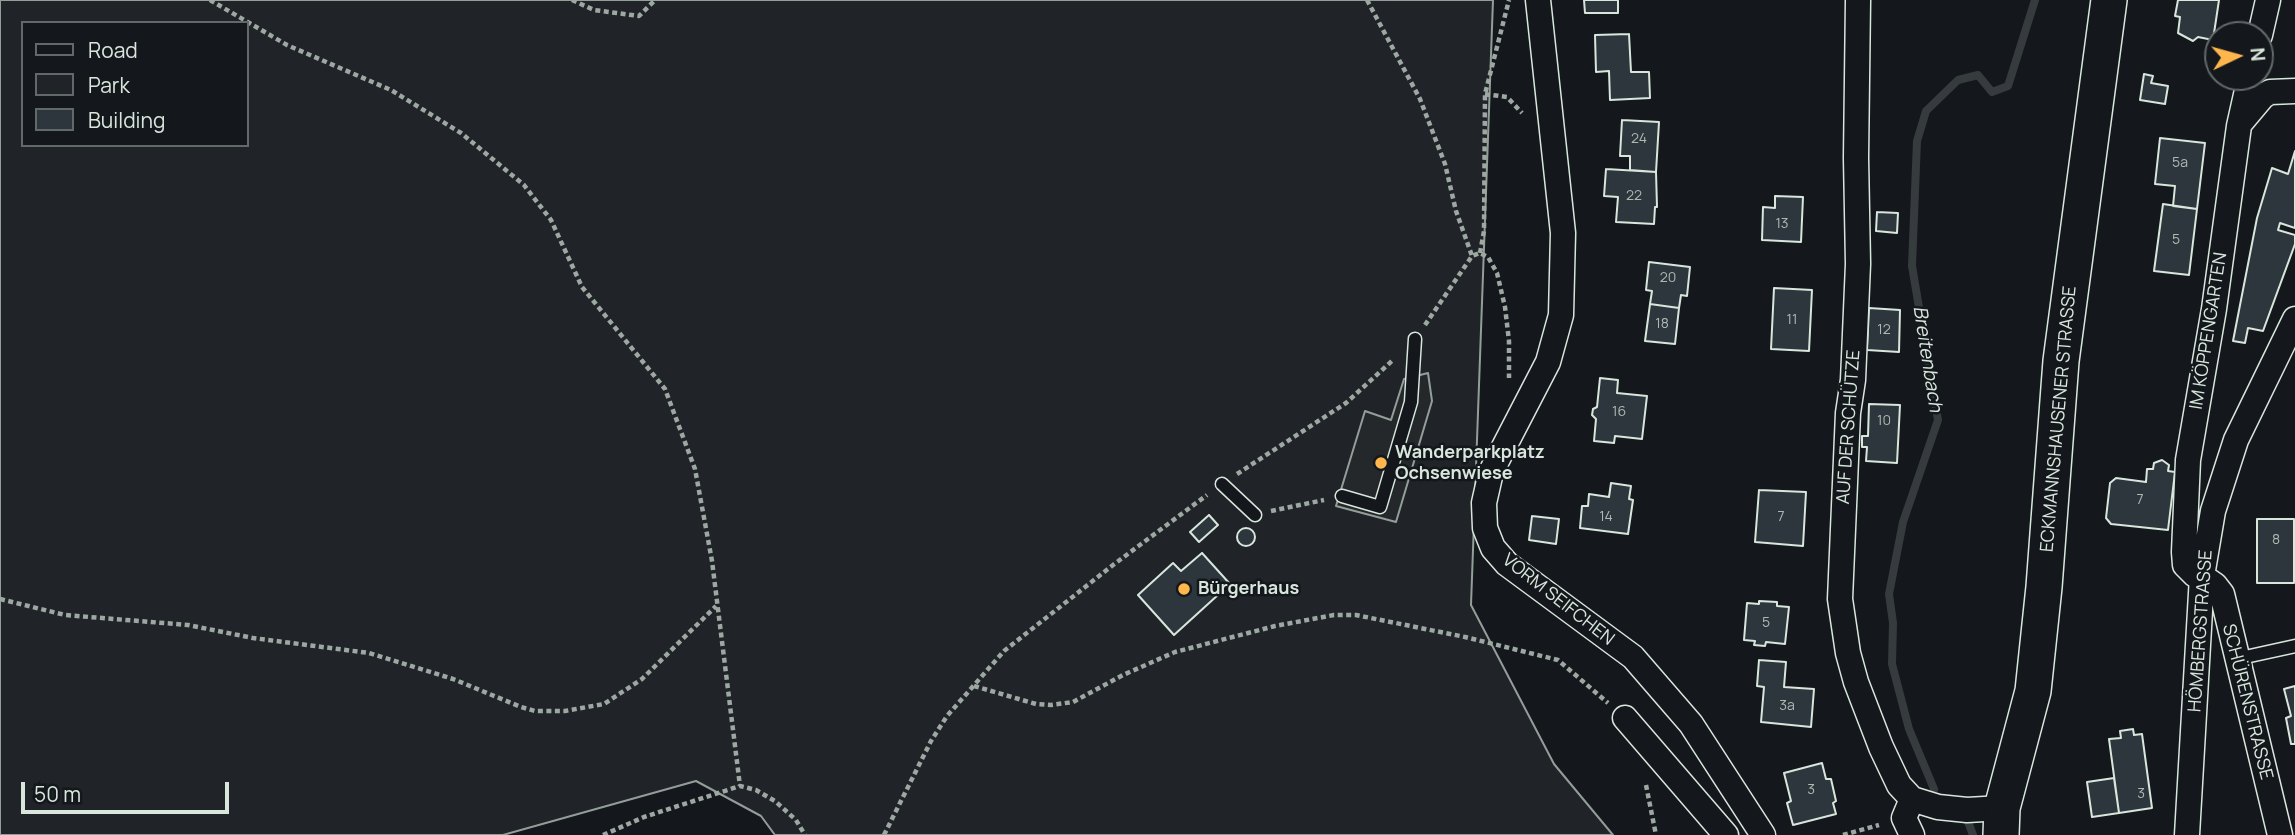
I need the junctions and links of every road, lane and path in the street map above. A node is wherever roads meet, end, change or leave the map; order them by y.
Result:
1 (210, 0) edge
2 (572, 0) edge
3 (655, 0) edge
4 (1367, 0) edge
5 (1509, 0) edge
6 (1538, 0) edge
7 (1858, 0) edge
8 (2109, 0) edge
9 (2268, 0) edge
10 (246, 21) edge
11 (2263, 21) edge
12 (248, 22) edge
13 (2247, 91) edge
14 (2295, 91) edge
15 (2239, 126) junction
16 (1480, 253) dead end
17 (1472, 256) dead end
18 (2295, 319) edge
19 (1415, 339) dead end
20 (1222, 484) dead end
21 (1342, 496) joint
22 (1255, 515) joint
23 (2202, 576) junction
24 (0, 599) edge
25 (717, 606) junction
26 (2295, 646) edge
27 (2236, 659) junction
28 (974, 686) dead end
29 (1625, 718) joint
30 (740, 786) junction
31 (1909, 817) edge
32 (2002, 821) edge
33 (603, 835) edge
34 (804, 835) edge
35 (1726, 835) edge
36 (1763, 835) edge
37 (1843, 835) edge
38 (2187, 835) edge
39 (2280, 835) edge

1 - 10 path
2 - 3 path
4 - 17 path
5 - 16 path
6 - 36 street, VORM SEIFCHEN
7 - 31 street, AUF DER SCHÜTZE
8 - 32 main road, ECKMANNSHAUSENER STRASSE
9 - 11 street
12 - 25 path
13 - 15 street, IM KÖPPENGARTEN
14 - 15 street
15 - 23 street, IM KÖPPENGARTEN
18 - 23 street, HÖMBERGSTRASSE
19 - 21 lane
20 - 22 lane
21 - 22 path
23 - 27 street, SCHÜRENSTRASSE
23 - 38 street, HÖMBERGSTRASSE
24 - 25 path
25 - 30 path
26 - 27 lane
27 - 39 street, SCHÜRENSTRASSE
28 - 29 path
29 - 35 street
30 - 33 path
30 - 34 path
31 - 32 street
31 - 37 path

